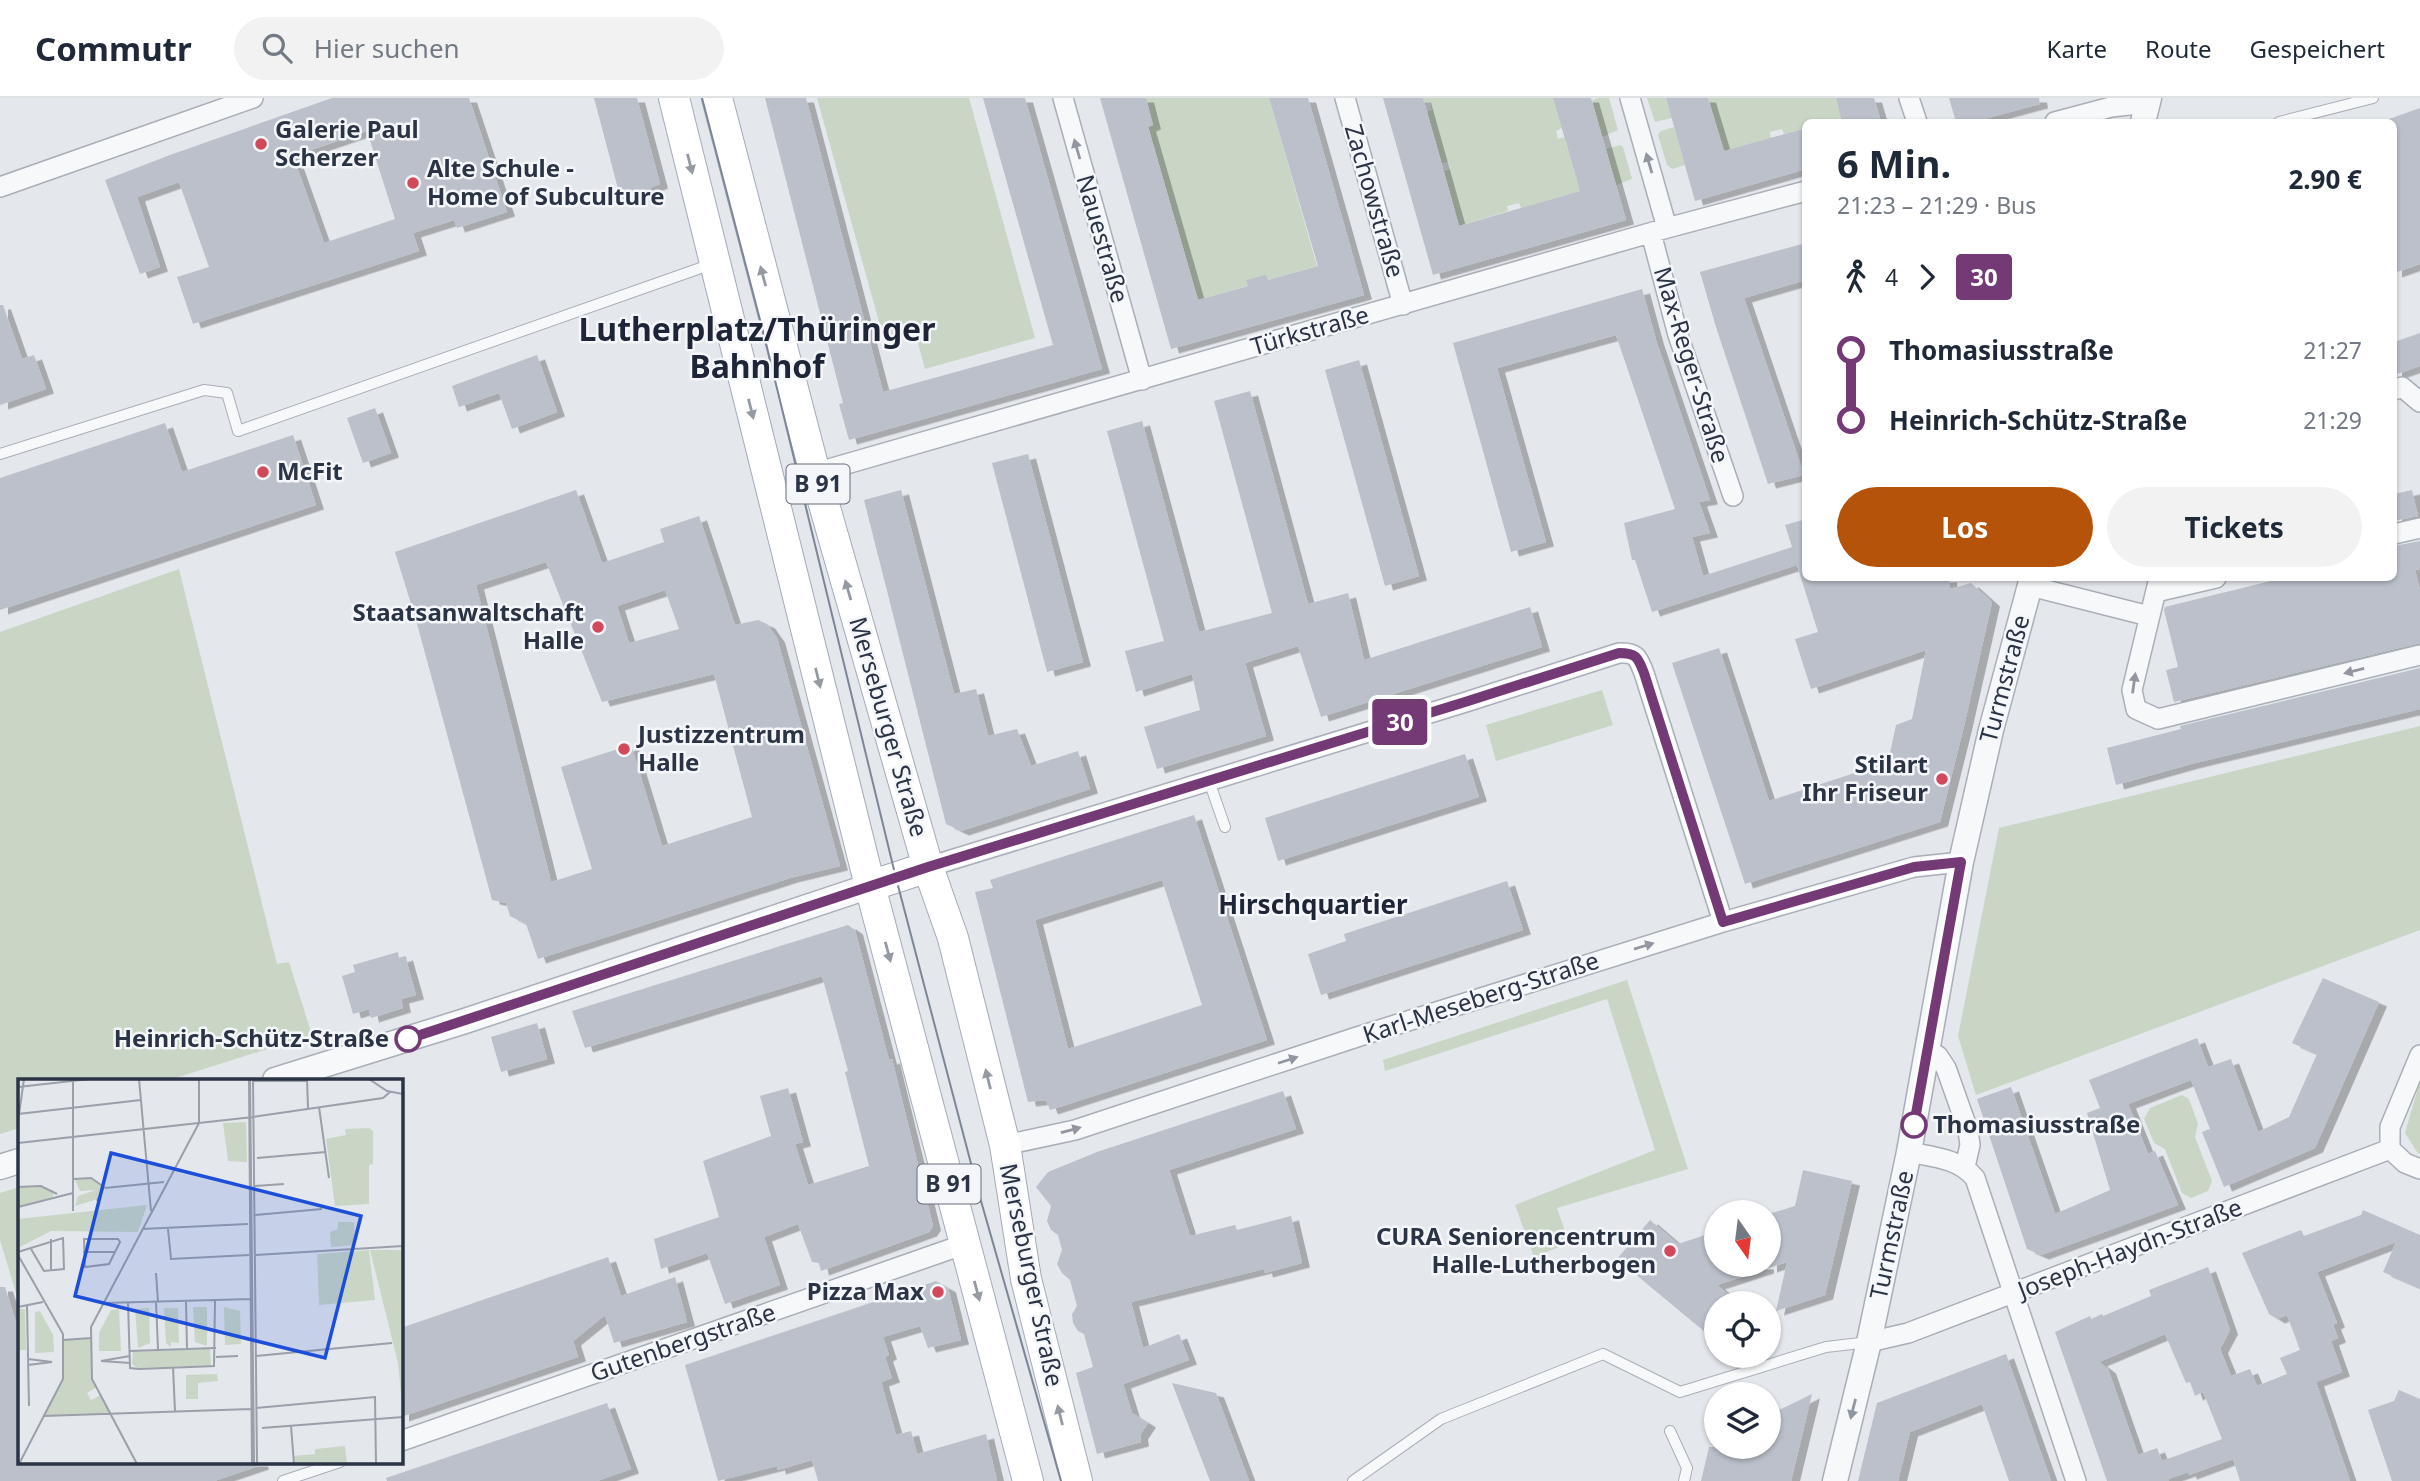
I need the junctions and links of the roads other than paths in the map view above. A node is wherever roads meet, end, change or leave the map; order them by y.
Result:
1 (253, 98) edge
2 (674, 98) edge
3 (717, 98) edge
4 (1063, 98) edge
5 (1345, 98) edge
6 (1630, 98) edge
7 (1909, 98) edge
8 (2373, 98) edge
9 (2146, 108) edge
10 (1916, 119) edge
11 (2066, 119) edge
12 (2291, 119) edge
13 (0, 187) edge
14 (1802, 192) edge
15 (1659, 230) junction
16 (715, 263) junction
17 (1403, 304) junction
18 (1142, 380) junction
19 (2397, 389) edge
20 (2420, 402) edge
21 (0, 454) edge
22 (815, 473) junction
23 (1733, 496) dead end
24 (2420, 528) edge
25 (2397, 533) edge
26 (2191, 581) edge
27 (2031, 582) edge
28 (2158, 585) edge
29 (2149, 616) junction
30 (2420, 655) edge
31 (1209, 781) junction
32 (1225, 827) dead end
33 (1961, 862) junction
34 (928, 867) junction
35 (870, 886) junction
36 (1723, 922) junction
37 (1927, 1050) junction
38 (2420, 1055) edge
39 (278, 1079) edge
40 (1005, 1146) junction
41 (2390, 1149) junction
42 (1909, 1152) junction
43 (18, 1161) edge
44 (0, 1167) edge
45 (1965, 1167) junction
46 (2420, 1169) edge
47 (965, 1244) junction
48 (2014, 1293) junction
49 (1869, 1342) junction
50 (1670, 1432) dead end
51 (402, 1441) edge
52 (334, 1464) edge
53 (283, 1481) edge
54 (1028, 1481) edge
55 (1077, 1481) edge
56 (1353, 1481) edge
57 (1684, 1481) edge
58 (1835, 1481) edge
59 (2076, 1481) edge

1 - 13 street
2 -> 16 main road, Merseburger Straße / B 91
22 -> 3 main road, Merseburger Straße / B 91
18 -> 4 street, Nauestraße
5 - 17 street, Zachowstraße
15 -> 6 street, Max-Reger-Straße
7 - 10 street
8 - 12 lane
9 - 11 street
14 - 15 street, Türkstraße
15 - 17 street, Türkstraße
15 - 23 street, Max-Reger-Straße
16 - 21 lane
16 -> 35 main road, Merseburger Straße / B 91
17 - 18 street, Türkstraße
18 - 22 street, Türkstraße
19 - 20 street
34 -> 22 main road, Merseburger Straße / B 91
24 - 25 street
26 - 28 street
27 - 29 street
27 - 33 street, Turmstraße
28 - 29 street
30 -> 29 street
31 - 32 lane
31 - 34 street
31 - 36 street
33 - 36 street, Karl-Meseberg-Straße
33 - 37 street, Turmstraße
34 - 35 main road
40 -> 34 main road, Merseburger Straße / B 91
35 - 39 street
35 -> 47 main road, Merseburger Straße / B 91
40 -> 36 street, Karl-Meseberg-Straße
37 - 42 street, Turmstraße
37 - 45 street
38 - 41 street
55 -> 40 main road, Merseburger Straße / B 91
41 - 46 street
41 - 48 street, Joseph-Haydn-Straße
42 - 45 street
42 - 49 street, Turmstraße
43 - 44 street
45 - 48 street
47 - 51 street, Gutenbergstraße
47 -> 54 main road, Merseburger Straße / B 91
48 - 49 street, Joseph-Haydn-Straße
48 - 59 street
49 - 56 lane
49 -> 58 street, Turmstraße
50 - 57 lane
52 - 53 lane

